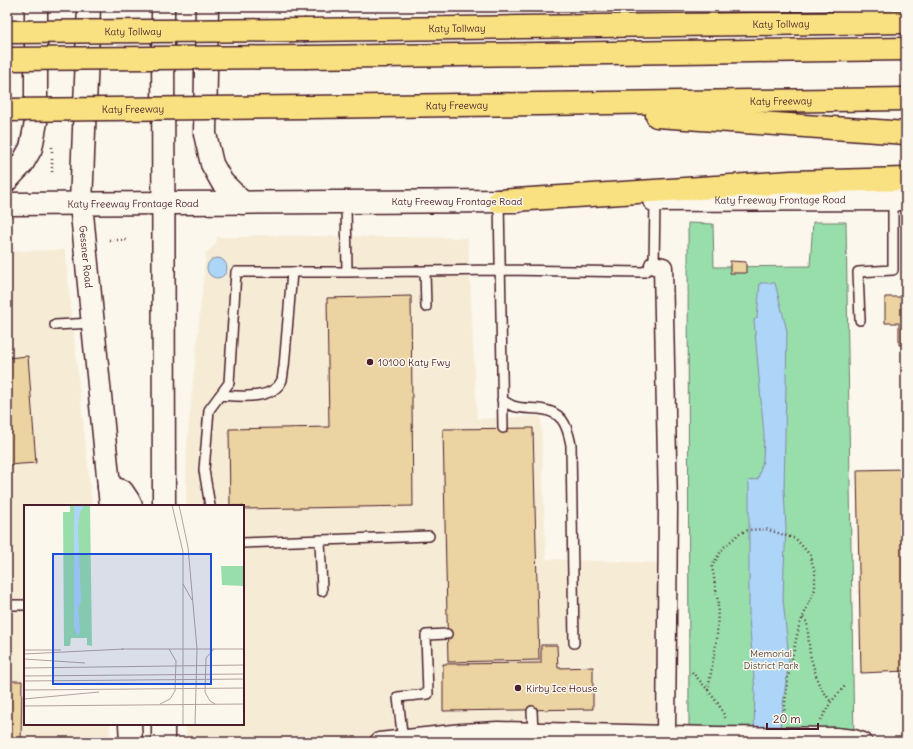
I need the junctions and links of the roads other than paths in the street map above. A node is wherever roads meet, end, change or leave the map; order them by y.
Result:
1 (36, 7) edge
2 (89, 7) edge
3 (163, 7) edge
4 (207, 7) edge
5 (906, 22) edge
6 (7, 32) edge
7 (906, 49) edge
8 (7, 59) edge
9 (906, 99) edge
10 (508, 105) junction
11 (7, 110) edge
12 (906, 133) edge
13 (906, 179) edge
14 (7, 180) edge
15 (899, 199) edge
16 (655, 200) junction
17 (499, 201) junction
18 (346, 202) junction
19 (163, 203) junction
20 (243, 203) junction
21 (7, 204) edge
22 (81, 204) junction
23 (654, 265) junction
24 (500, 270) junction
25 (425, 271) junction
26 (292, 272) junction
27 (347, 272) junction
28 (426, 307) dead end
29 (860, 320) dead end
30 (92, 323) junction
31 (55, 325) dead end
32 (220, 395) junction
33 (502, 400) junction
34 (503, 428) dead end
35 (110, 496) edge
36 (130, 505) edge
37 (164, 505) edge
38 (210, 505) edge
39 (430, 536) dead end
40 (320, 540) junction
41 (244, 543) edge
42 (322, 591) dead end
43 (7, 605) edge
44 (24, 605) edge
45 (447, 634) dead end
46 (574, 643) dead end
47 (532, 711) dead end
48 (130, 725) edge
49 (163, 725) edge
50 (533, 732) junction
51 (666, 738) edge
52 (403, 741) edge
53 (131, 742) edge
54 (163, 742) edge
55 (379, 742) edge
56 (863, 742) edge

1 - 14 main road
2 - 22 main road, Gessner Road
3 - 19 main road
4 - 20 main road
5 - 6 highway, Katy Tollway, bridge
7 - 8 highway, bridge
9 - 10 highway, Katy Freeway
10 - 11 highway, Katy Freeway, bridge
10 - 12 highway
13 - 17 highway
15 - 16 main road, Katy Freeway Frontage Road
15 - 29 lane
16 - 17 main road, Katy Freeway Frontage Road
16 - 23 lane
17 - 18 main road, Katy Freeway Frontage Road
17 - 24 lane
18 - 20 main road, Katy Freeway Frontage Road
18 - 27 lane
19 - 20 main road, Katy Freeway Frontage Road
19 - 22 main road, Katy Freeway Frontage Road
19 - 37 main road
21 - 22 main road, Katy Freeway Frontage Road
22 - 30 main road, Gessner Road
23 - 24 lane
23 - 51 street
24 - 25 lane
24 - 33 lane
25 - 27 lane
25 - 28 lane
26 - 27 lane
26 - 32 lane
26 - 32 lane
30 - 31 lane
30 - 35 main road, Gessner Road
32 - 38 lane
33 - 34 lane
33 - 46 lane
35 - 36 main road
39 - 40 lane
40 - 41 lane
40 - 42 lane
43 - 44 lane
45 - 52 lane
47 - 50 lane
48 - 53 main road
49 - 54 main road
50 - 51 street
50 - 52 street
51 - 56 street, bridge
52 - 55 street

